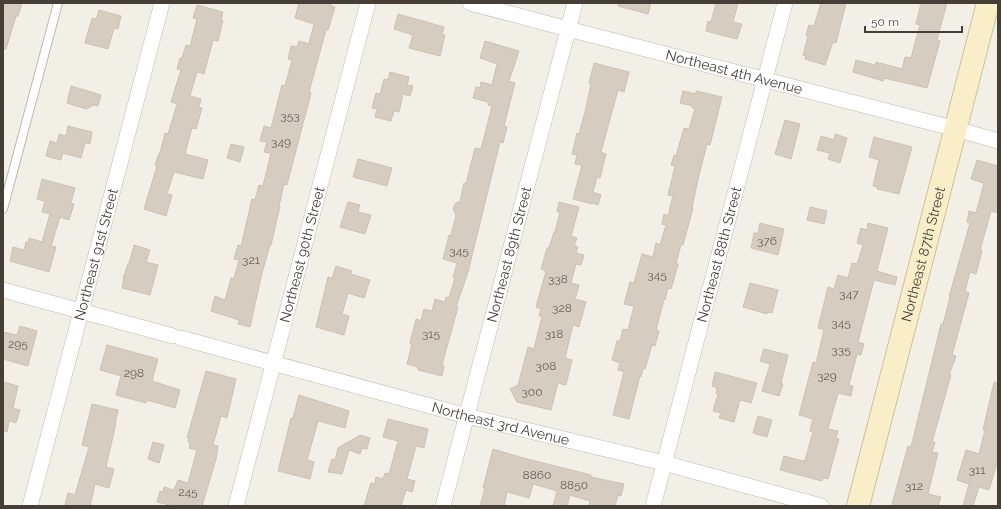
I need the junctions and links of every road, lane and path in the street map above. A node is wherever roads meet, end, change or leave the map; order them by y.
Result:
1 (58, 3) edge
2 (162, 3) edge
3 (368, 3) edge
4 (470, 3) edge
5 (575, 3) edge
6 (784, 3) edge
7 (988, 3) edge
8 (568, 29) junction
9 (764, 79) junction
10 (956, 129) junction
11 (998, 141) edge
12 (3, 209) edge
13 (3, 290) edge
14 (81, 311) junction
15 (274, 363) junction
16 (467, 416) junction
17 (664, 463) junction
18 (30, 506) edge
19 (236, 506) edge
20 (443, 506) edge
21 (653, 506) edge
22 (821, 506) edge
23 (858, 506) edge

1 - 12 lane
2 - 14 street, Northeast 91st Street
3 - 15 street, Northeast 90th Street
4 - 8 street, Northeast 4th Avenue
5 - 8 street, Northeast 89th Street
6 - 9 street, Northeast 88th Street
7 - 10 street, Northeast 87th Street
8 - 9 street, Northeast 4th Avenue
8 - 16 street, Northeast 89th Street
9 - 10 street, Northeast 4th Avenue
9 - 17 street, Northeast 88th Street
10 - 11 street, Northeast 4th Avenue
10 - 23 street, Northeast 87th Street
13 - 14 street, Northeast 3rd Avenue
14 - 15 street, Northeast 3rd Avenue
14 - 18 street, Northeast 91st Street
15 - 16 street, Northeast 3rd Avenue
15 - 19 street, Northeast 90th Street
16 - 17 street, Northeast 3rd Avenue
16 - 20 street, Northeast 89th Street
17 - 21 street, Northeast 88th Street
17 - 22 street, Northeast 3rd Avenue

